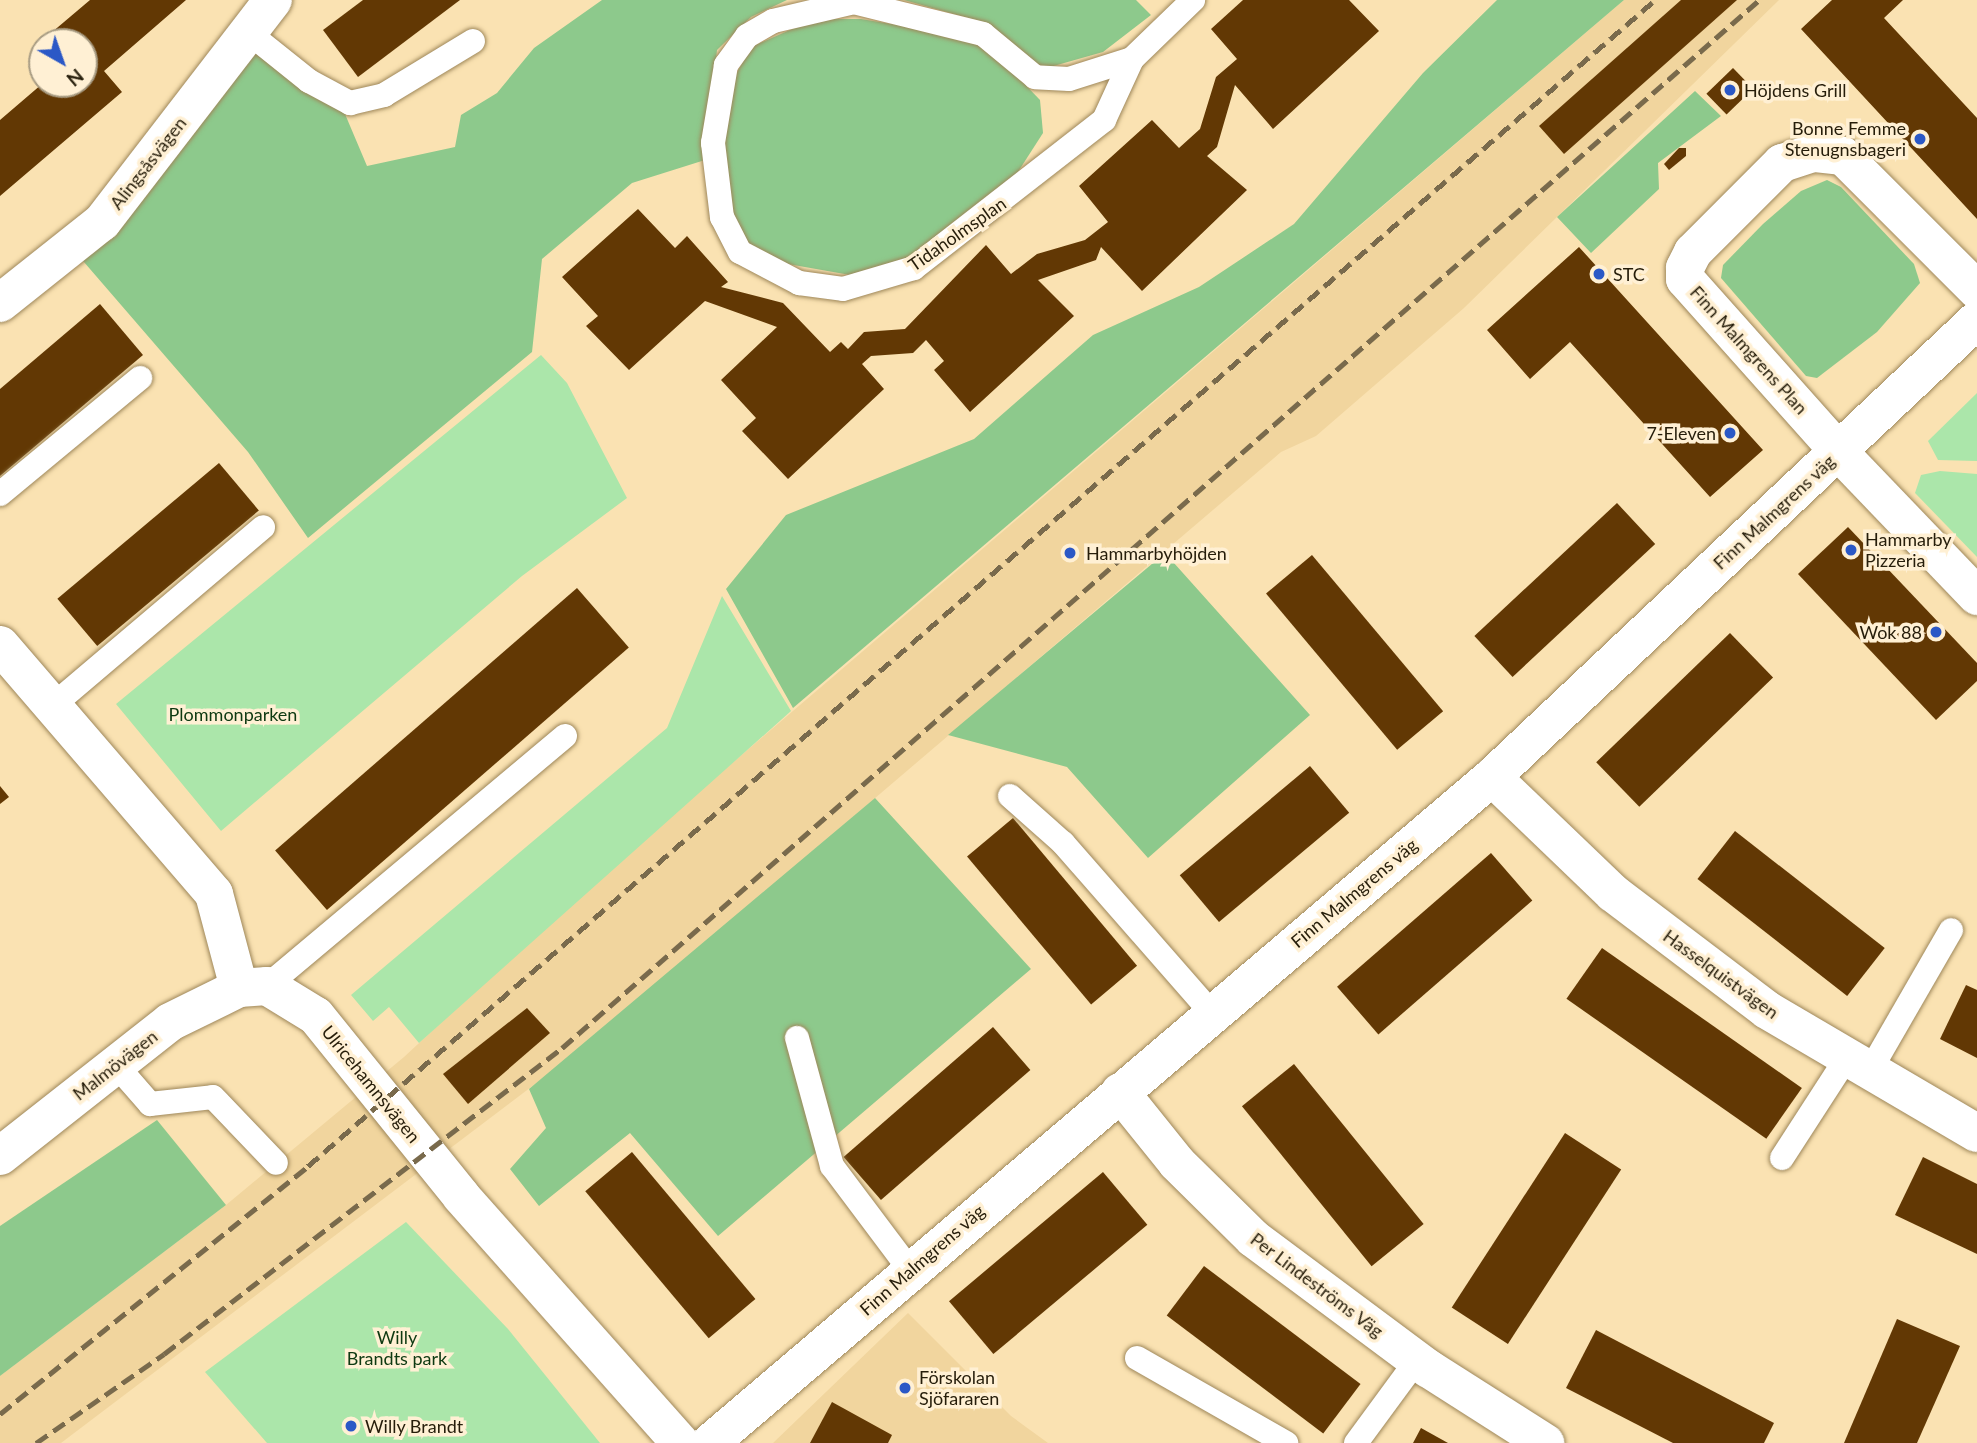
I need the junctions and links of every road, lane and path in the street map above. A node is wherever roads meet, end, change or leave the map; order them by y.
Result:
1 (273, 0) edge
2 (1193, 0) edge
3 (249, 33) junction
4 (473, 41) dead end
5 (1132, 59) junction
6 (1977, 290) edge
7 (0, 303) edge
8 (1977, 320) edge
9 (140, 378) dead end
10 (1838, 451) junction
11 (0, 494) edge
12 (263, 527) dead end
13 (1977, 596) edge
14 (0, 645) edge
15 (51, 707) junction
16 (565, 736) dead end
17 (1492, 777) junction
18 (1010, 796) dead end
19 (1951, 930) dead end
20 (253, 987) junction
21 (1212, 1013) junction
22 (797, 1038) dead end
23 (116, 1065) junction
24 (1857, 1066) junction
25 (1120, 1092) junction
26 (1977, 1133) edge
27 (0, 1156) edge
28 (1782, 1158) dead end
29 (275, 1164) dead end
30 (910, 1270) junction
31 (1137, 1358) dead end
32 (1417, 1360) junction
33 (680, 1443) edge
34 (710, 1443) edge
35 (1286, 1443) edge
36 (1356, 1443) edge
37 (1545, 1443) edge

1 - 3 street, Alingsåsvägen
2 - 5 lane, Tidaholmsplan
3 - 4 lane
3 - 7 street, Alingsåsvägen
5 - 5 lane, Tidaholmsplan
6 - 10 street, Finn Malmgrens Plan
8 - 10 street, Finn Malmgrens väg
9 - 11 lane
10 - 13 street, Finn Malmgrens Plan
10 - 17 street, Finn Malmgrens väg
12 - 15 lane
14 - 15 street
15 - 20 street
16 - 20 lane
17 - 21 street, Finn Malmgrens väg
17 - 24 street, Hasselquistvägen
18 - 21 lane
19 - 24 lane
20 - 23 street, Malmövägen
20 - 33 street, Ulricehamnsvägen
21 - 25 street, Finn Malmgrens väg
22 - 30 lane
23 - 27 street, Malmövägen
23 - 29 lane
24 - 26 street, Hasselquistvägen
24 - 28 lane
25 - 30 street, Finn Malmgrens väg
25 - 32 street, Per Lindeströms Väg
30 - 34 street, Finn Malmgrens väg
31 - 35 lane
32 - 36 lane
32 - 37 street, Per Lindeströms Väg

